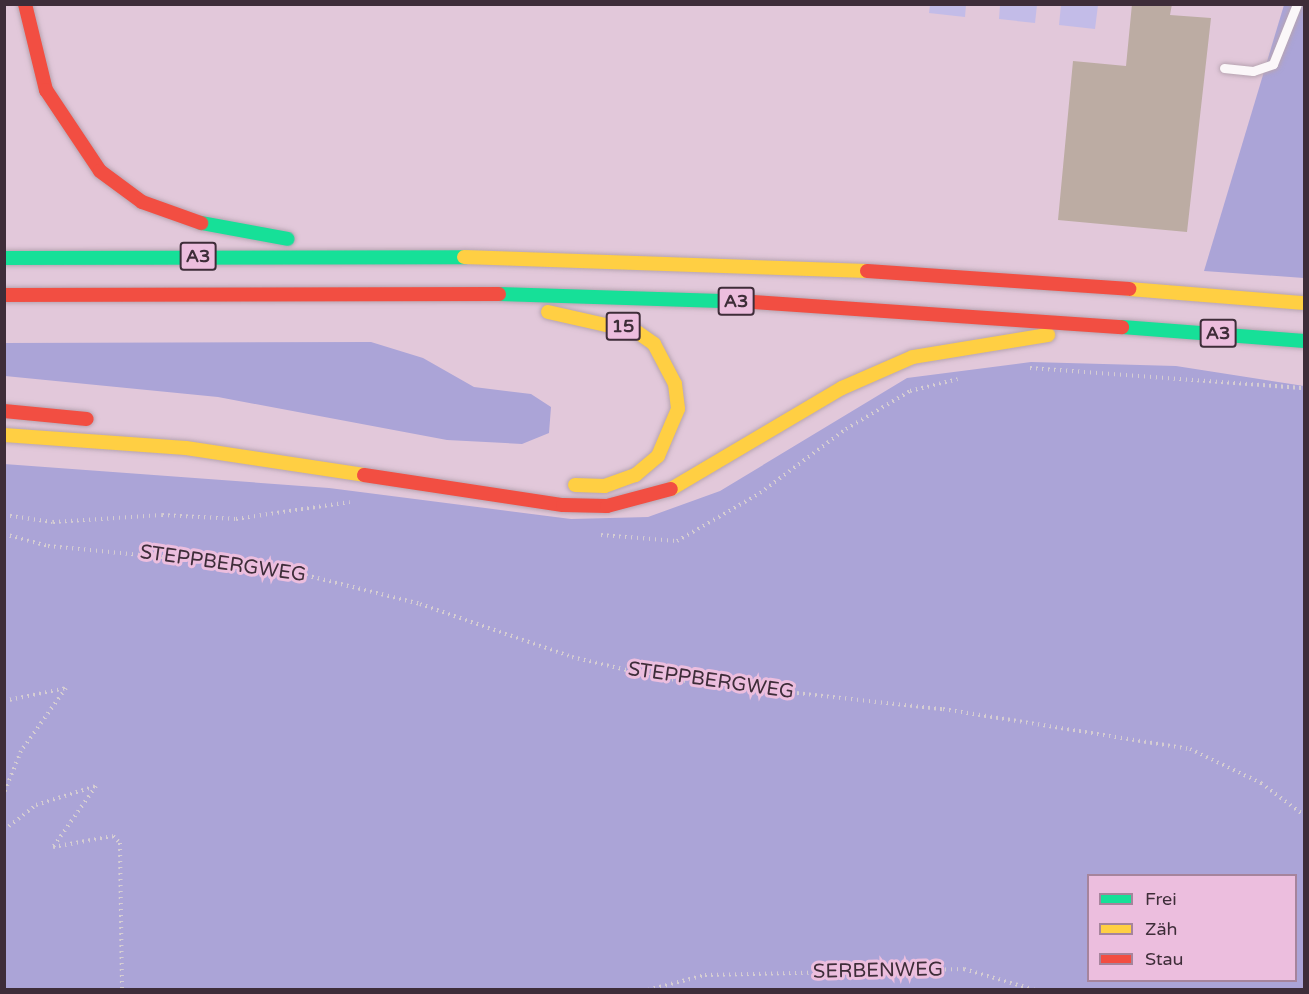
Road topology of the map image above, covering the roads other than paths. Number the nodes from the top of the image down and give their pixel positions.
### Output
1 (25, 4) edge
2 (1297, 4) edge
3 (1224, 68) dead end
4 (391, 254) junction
5 (4, 258) edge
6 (340, 291) junction
7 (4, 295) edge
8 (1305, 303) edge
9 (1132, 326) junction
10 (1305, 341) edge
11 (4, 411) edge
12 (106, 421) dead end
13 (4, 435) edge
14 (515, 481) dead end
15 (538, 485) dead end
16 (560, 485) dead end

1 - 4 highway
2 - 3 lane
4 - 5 highway, A3
4 - 8 highway, A3
6 - 7 highway, A3
6 - 9 highway, A3
6 - 16 highway, 15
9 - 10 highway, A3
9 - 13 highway
11 - 12 highway
14 - 15 highway

